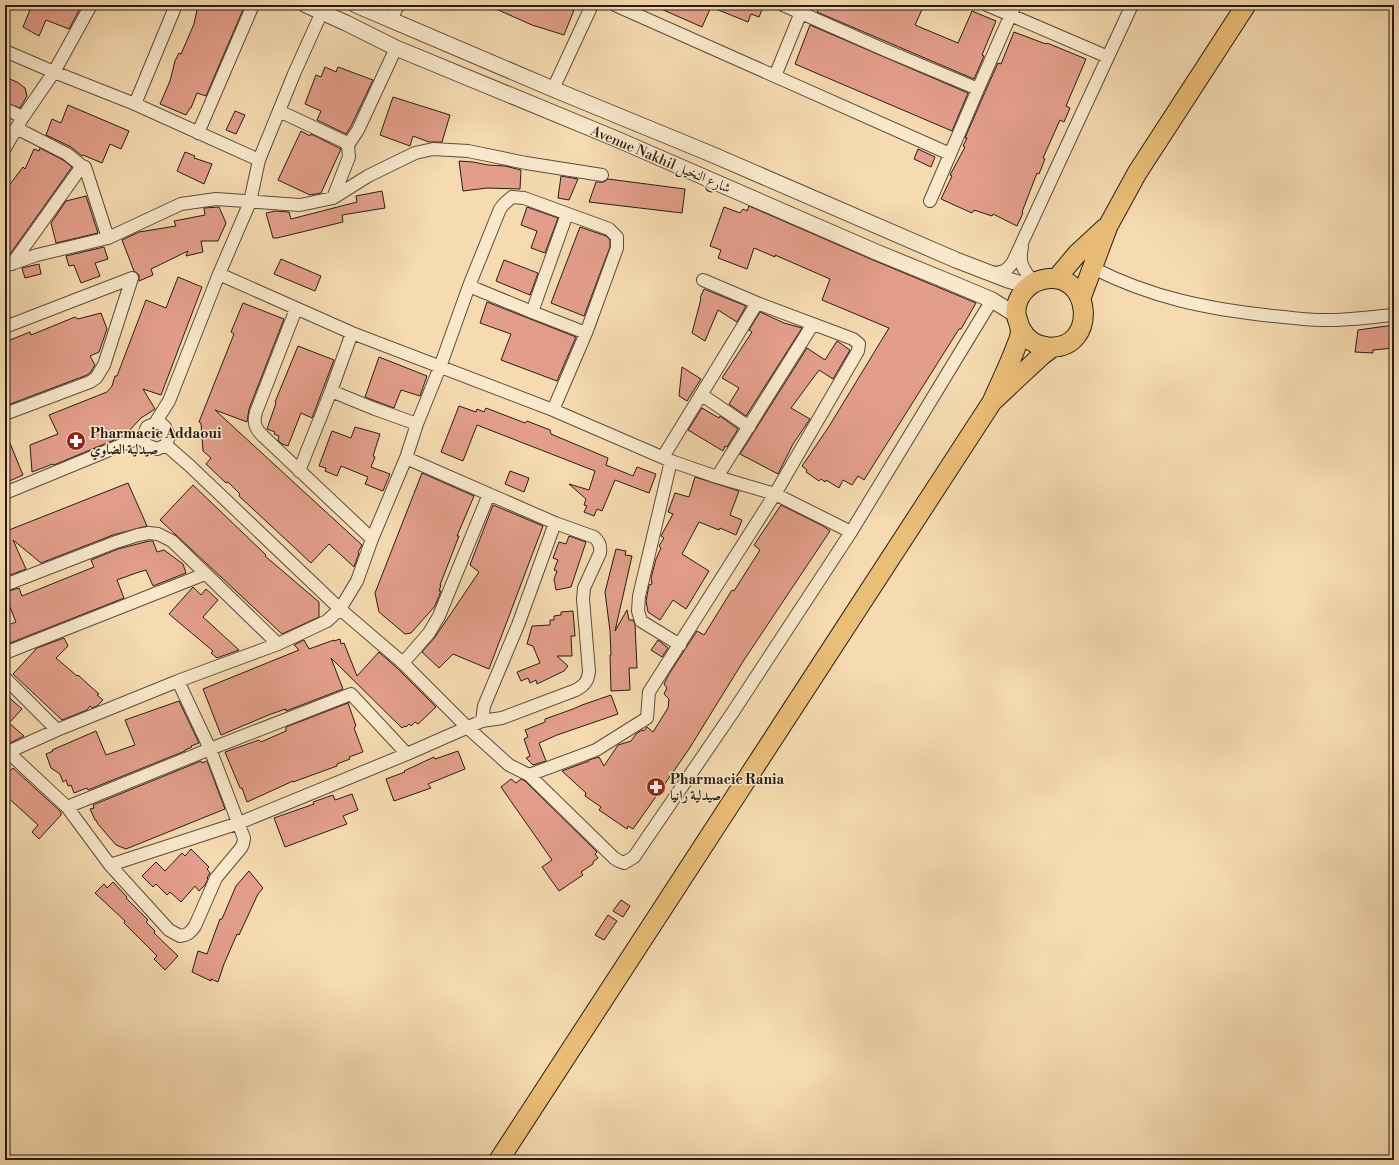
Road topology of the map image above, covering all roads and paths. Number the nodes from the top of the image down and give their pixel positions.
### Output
1 (91, 5) edge
2 (176, 5) edge
3 (253, 5) edge
4 (306, 5) edge
5 (356, 5) edge
6 (398, 5) edge
7 (592, 5) edge
8 (615, 5) edge
9 (783, 5) edge
10 (986, 5) edge
11 (1132, 5) edge
12 (1246, 5) edge
13 (324, 9) edge
14 (802, 9) edge
15 (1013, 10) edge
16 (391, 20) junction
17 (396, 48) junction
18 (5, 51) edge
19 (1108, 57) junction
20 (54, 72) junction
21 (774, 76) junction
22 (553, 89) junction
23 (978, 89) junction
24 (135, 104) junction
25 (5, 109) edge
26 (279, 111) junction
27 (23, 117) junction
28 (16, 128) junction
29 (198, 132) junction
30 (348, 145) junction
31 (5, 148) edge
32 (950, 154) junction
33 (259, 160) junction
34 (82, 166) junction
35 (602, 175) dead end
36 (333, 198) junction
37 (930, 201) dead end
38 (250, 202) junction
39 (567, 214) junction
40 (1108, 226) junction
41 (108, 238) junction
42 (1024, 240) junction
43 (8, 265) edge
44 (1093, 268) junction
45 (987, 273) junction
46 (219, 274) junction
47 (1056, 279) junction
48 (703, 280) dead end
49 (1032, 284) junction
50 (469, 286) junction
51 (1081, 298) junction
52 (992, 300) junction
53 (758, 303) junction
54 (296, 309) junction
55 (532, 312) junction
56 (1394, 315) edge
57 (1018, 322) junction
58 (813, 324) junction
59 (5, 327) edge
60 (352, 333) junction
61 (586, 333) junction
62 (1053, 347) junction
63 (440, 367) junction
64 (331, 391) junction
65 (702, 394) junction
66 (992, 402) junction
67 (553, 410) junction
68 (5, 414) edge
69 (157, 420) junction
70 (417, 424) junction
71 (749, 427) junction
72 (141, 437) junction
73 (166, 445) junction
74 (406, 458) junction
75 (667, 459) junction
76 (299, 471) junction
77 (717, 477) junction
78 (5, 493) edge
79 (489, 494) junction
80 (775, 494) junction
81 (555, 523) junction
82 (851, 532) junction
83 (372, 539) junction
84 (205, 574) junction
85 (5, 585) edge
86 (340, 609) junction
87 (278, 644) junction
88 (680, 645) junction
89 (5, 653) edge
90 (403, 663) junction
91 (5, 678) edge
92 (178, 681) junction
93 (482, 721) junction
94 (466, 727) junction
95 (57, 730) junction
96 (210, 749) junction
97 (6, 752) edge
98 (408, 754) junction
99 (529, 775) junction
100 (67, 807) junction
101 (239, 823) junction
102 (110, 865) junction
103 (499, 1160) edge

1 - 20 street
2 - 24 street
3 - 29 street
4 - 13 street, Avenue Nakhil شارع النخيل
5 - 16 street, Avenue Nakhil شارع النخيل
6 - 16 street
7 - 22 street
8 - 21 street
9 - 14 street
10 - 15 street
11 - 19 street
12 - 40 main road
13 - 17 street, Avenue Nakhil شارع النخيل
13 - 26 street
14 - 21 street
14 - 23 street
15 - 19 street
15 - 23 street
16 - 22 street, Avenue Nakhil شارع النخيل
17 - 30 street
17 - 52 street, Avenue Nakhil شارع النخيل
18 - 20 street
19 - 42 street
20 - 24 street
20 - 27 street
21 - 32 street
22 - 45 street, Avenue Nakhil شارع النخيل
23 - 32 street
24 - 29 street
25 - 27 street
26 - 30 street
26 - 33 street
27 - 28 street
28 - 31 street
28 - 34 street
29 - 33 street
30 - 36 street
32 - 37 street
33 - 38 street
34 - 41 street
34 - 43 street
35 - 36 street
36 - 38 street
38 - 41 street
38 - 46 street
39 - 50 street
39 - 55 street
39 - 61 street
40 - 44 main road
40 - 47 main road
41 - 43 street
42 - 45 street
42 - 49 street
44 - 51 main road
44 - 56 street
45 - 49 street, Avenue Nakhil شارع النخيل
46 - 54 street
46 - 69 street
47 - 49 main road
47 - 51 main road
48 - 53 street
49 - 57 main road
50 - 55 street
50 - 63 street
51 - 62 main road
52 - 57 street, Avenue Nakhil شارع النخيل
52 - 82 street
53 - 58 street
53 - 65 street
54 - 60 street
54 - 76 street
55 - 61 street
57 - 62 main road
57 - 66 main road
58 - 71 street
58 - 80 street
59 - 68 street
60 - 63 street
60 - 64 street
61 - 67 street
62 - 66 main road
63 - 67 street
63 - 70 street
64 - 70 street
64 - 76 street
65 - 71 street
65 - 75 street
66 - 103 main road
67 - 75 street
69 - 72 street
69 - 73 street
70 - 74 street
71 - 77 street
72 - 73 street
72 - 78 street
73 - 86 street
74 - 79 street
74 - 83 street
75 - 77 street
75 - 88 street
76 - 83 street
77 - 80 street
79 - 81 street
79 - 90 street
80 - 82 street
80 - 88 street
81 - 93 street
81 - 93 street
82 - 99 street
83 - 86 street
84 - 85 street
84 - 87 street
84 - 89 street
86 - 87 street
86 - 90 street
87 - 92 street
88 - 99 street
90 - 94 street
91 - 95 street
92 - 95 street
92 - 96 street
93 - 94 street
94 - 98 street
94 - 99 street
95 - 97 street
96 - 98 street
96 - 100 street
96 - 101 street
97 - 100 street
98 - 101 street
100 - 102 street
101 - 102 street
101 - 102 street

